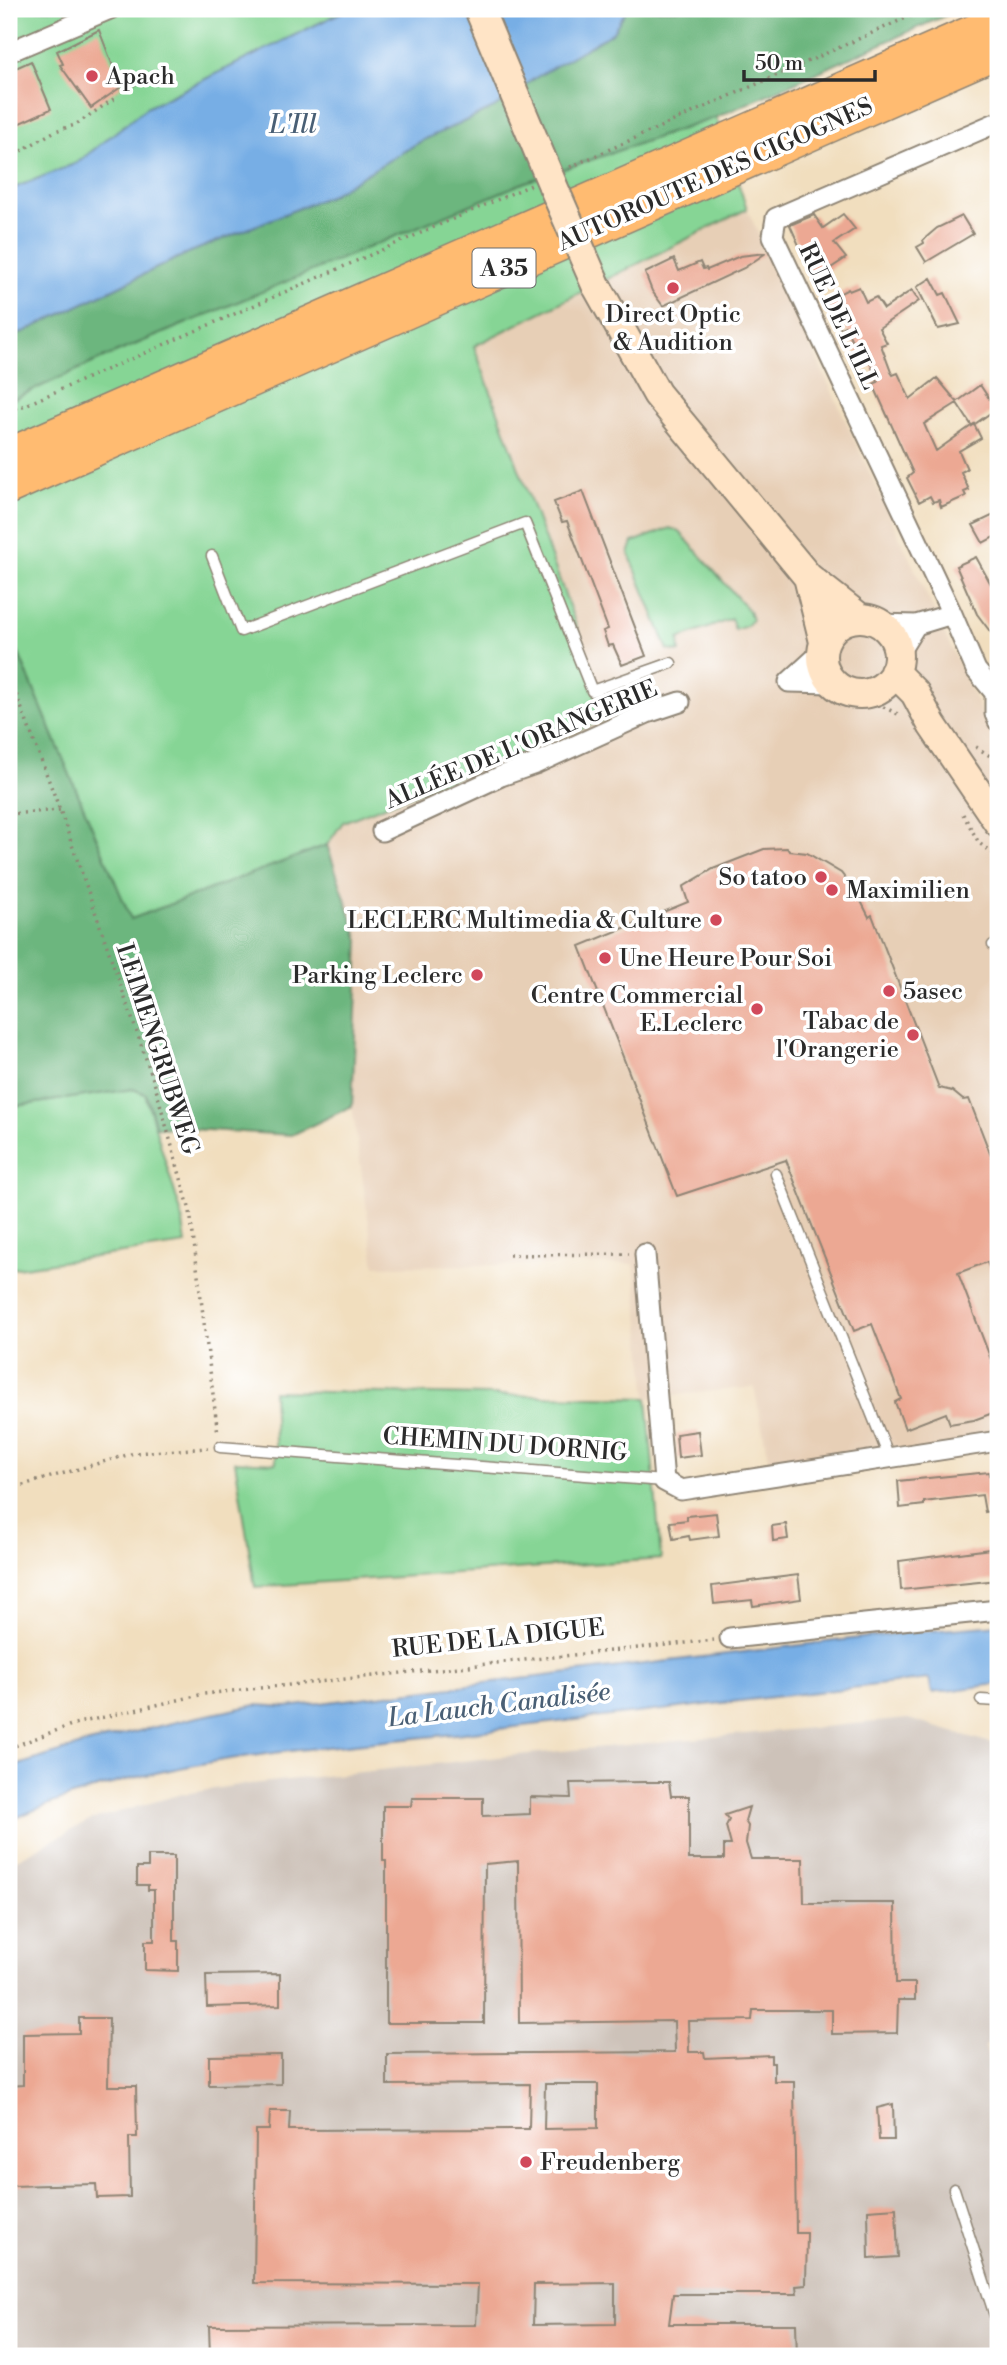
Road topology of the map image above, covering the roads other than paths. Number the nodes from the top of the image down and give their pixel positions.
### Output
1 (110, 9) edge
2 (479, 9) edge
3 (998, 22) edge
4 (998, 50) edge
5 (9, 52) edge
6 (998, 122) edge
7 (9, 456) edge
8 (9, 486) edge
9 (212, 556) dead end
10 (808, 577) junction
11 (952, 614) junction
12 (870, 620) junction
13 (916, 625) junction
14 (823, 647) junction
15 (671, 663) dead end
16 (896, 663) junction
17 (832, 683) junction
18 (868, 693) junction
19 (997, 693) edge
20 (680, 702) dead end
21 (998, 721) edge
22 (932, 724) junction
23 (998, 822) edge
24 (382, 831) dead end
25 (776, 1174) dead end
26 (645, 1254) road end
27 (998, 1441) edge
28 (220, 1447) road end
29 (889, 1457) junction
30 (664, 1481) junction
31 (998, 1610) edge
32 (730, 1638) road end
33 (981, 1700) dead end
34 (998, 1701) edge
35 (954, 2189) dead end
36 (998, 2325) edge

1 - 5 street
2 - 10 main road, bridge
3 - 7 highway, AUTOROUTE DES CIGOGNES / A 35
4 - 8 highway, AUTOROUTE DES CIGOGNES / A 35
6 - 11 street, RUE DE L'ILL
9 - 15 lane
10 - 12 main road
10 - 14 main road
11 - 13 street
11 - 19 street, RUE DE L'ILL
12 - 13 street
12 - 14 main road
12 - 16 main road
13 - 16 street
14 - 17 main road
14 - 17 street
16 - 18 main road
16 - 22 main road
17 - 18 main road
18 - 22 main road
19 - 21 street
20 - 24 street, ALLÉE DE L'ORANGERIE
22 - 23 main road
25 - 29 lane
26 - 30 street
27 - 29 street, CHEMIN DU DORNIG
28 - 30 lane, CHEMIN DU DORNIG
29 - 30 street, CHEMIN DU DORNIG
31 - 32 street
33 - 34 lane
35 - 36 lane

